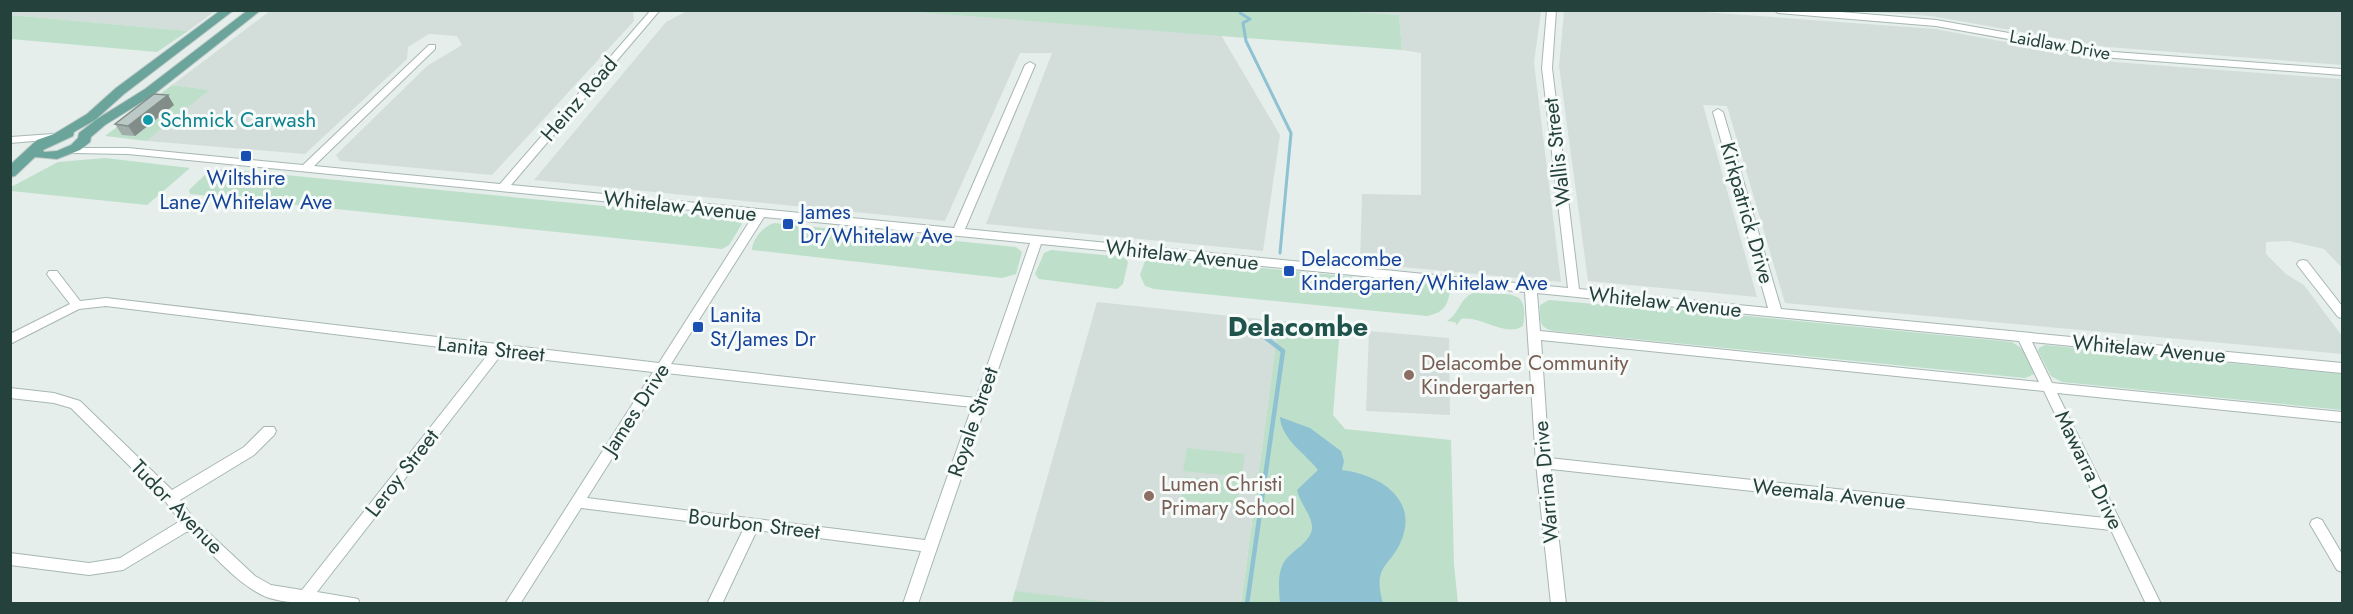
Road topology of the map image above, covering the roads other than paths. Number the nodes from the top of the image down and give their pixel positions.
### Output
1 (229, 10) edge
2 (256, 10) edge
3 (656, 10) edge
4 (1552, 10) edge
5 (1778, 10) edge
6 (432, 47) dead end
7 (1030, 65) dead end
8 (2343, 72) edge
9 (1718, 112) dead end
10 (56, 136) junction
11 (84, 138) junction
12 (11, 140) edge
13 (38, 148) junction
14 (73, 150) junction
15 (128, 151) junction
16 (58, 155) junction
17 (305, 169) junction
18 (10, 173) edge
19 (10, 178) edge
20 (503, 188) junction
21 (759, 214) junction
22 (958, 233) junction
23 (1037, 240) junction
24 (2303, 264) dead end
25 (53, 274) dead end
26 (1531, 289) junction
27 (1574, 293) junction
28 (77, 305) junction
29 (1776, 313) junction
30 (2343, 314) edge
31 (1534, 335) junction
32 (2024, 338) junction
33 (10, 340) edge
34 (498, 350) junction
35 (663, 367) junction
36 (2343, 368) edge
37 (2049, 387) junction
38 (10, 393) edge
39 (980, 403) junction
40 (2343, 417) edge
41 (269, 431) dead end
42 (1543, 463) junction
43 (171, 498) junction
44 (578, 502) junction
45 (189, 523) junction
46 (753, 524) junction
47 (2317, 524) dead end
48 (2116, 525) junction
49 (930, 546) junction
50 (10, 559) edge
51 (2343, 566) edge
52 (305, 597) junction
53 (353, 603) edge
54 (512, 603) edge
55 (714, 603) edge
56 (910, 603) edge
57 (1559, 603) edge
58 (2154, 603) edge

1 - 10 main road
2 - 11 main road
3 - 20 street, Heinz Road
4 - 27 street, Wallis Street
5 - 8 street, Laidlaw Drive
6 - 17 street
7 - 22 street
9 - 29 street, Kirkpatrick Drive
10 - 11 main road
10 - 12 street
10 - 13 main road
11 - 14 main road
11 - 15 street, Whitelaw Avenue
12 - 13 street
13 - 16 main road
13 - 18 main road
14 - 15 street, Whitelaw Avenue
14 - 16 main road
15 - 17 street, Whitelaw Avenue
16 - 19 main road
17 - 20 street, Whitelaw Avenue
20 - 21 street, Whitelaw Avenue
21 - 22 street, Whitelaw Avenue
21 - 35 street, James Drive
22 - 23 street, Whitelaw Avenue
23 - 26 street, Whitelaw Avenue
23 - 39 street, Royale Street
24 - 30 street
25 - 28 street
26 - 27 street, Whitelaw Avenue
26 - 31 street, Warrina Drive
27 - 29 street, Whitelaw Avenue
28 - 33 street, Lanita Street
28 - 34 street, Lanita Street
29 - 32 street, Whitelaw Avenue
31 - 37 street
31 - 42 street, Warrina Drive
32 - 36 street, Whitelaw Avenue
32 - 37 street, Mawarra Drive
34 - 35 street, Lanita Street
34 - 52 street, Leroy Street
35 - 39 street, Lanita Street
35 - 44 street, James Drive
37 - 40 street
37 - 48 street, Mawarra Drive
38 - 43 street, Tudor Avenue
39 - 49 street, Royale Street
41 - 43 street
42 - 48 street, Weemala Avenue
42 - 57 street, Warrina Drive
43 - 45 street, Tudor Avenue
44 - 46 street, Bourbon Street
44 - 54 street, James Drive
45 - 50 street
45 - 52 street, Tudor Avenue
46 - 49 street, Bourbon Street
46 - 55 street
47 - 51 street
48 - 58 street, Mawarra Drive
49 - 56 street, Royale Street
52 - 53 street, Tudor Avenue

